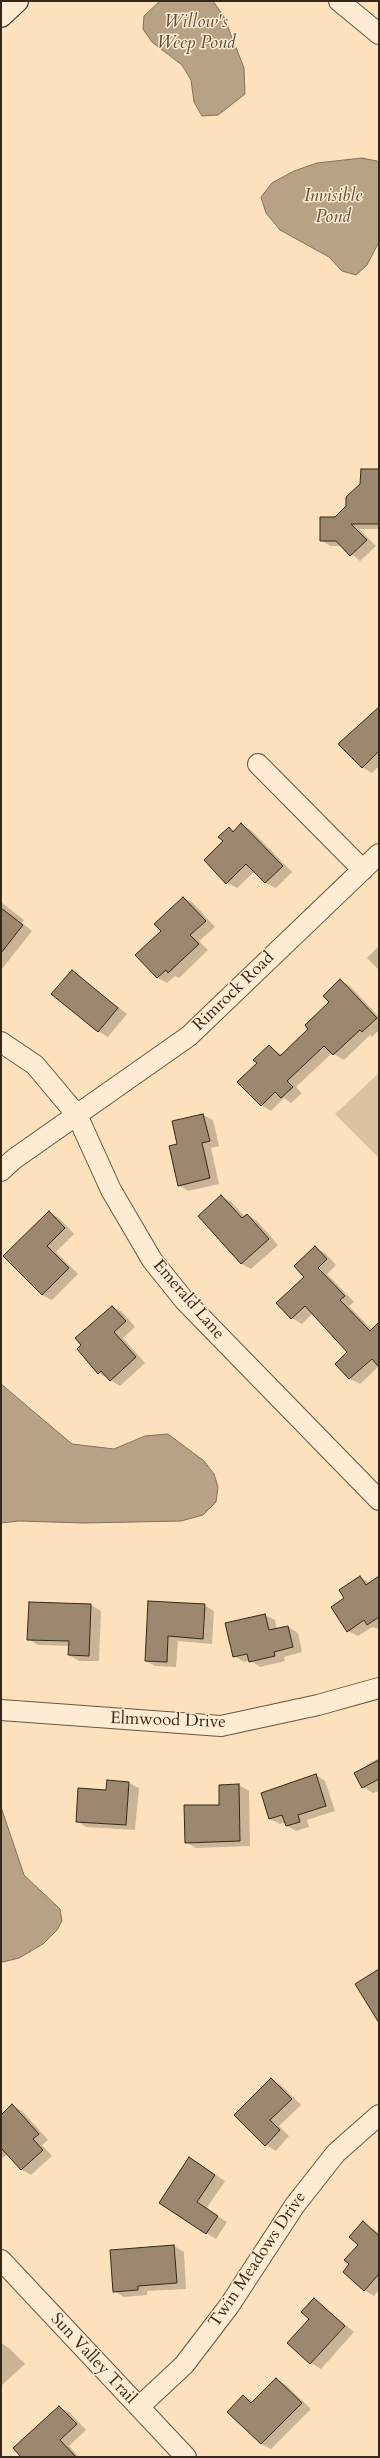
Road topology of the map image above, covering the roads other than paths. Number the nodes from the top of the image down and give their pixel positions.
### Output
1 (17, 1) edge
2 (339, 1) edge
3 (358, 1) edge
4 (1, 16) edge
5 (379, 30) edge
6 (379, 34) edge
7 (258, 764) dead end
8 (379, 854) edge
9 (363, 870) junction
10 (1, 1042) edge
11 (77, 1115) junction
12 (1, 1171) edge
13 (379, 1500) edge
14 (379, 1688) edge
15 (1, 1710) edge
16 (379, 2115) edge
17 (1, 2260) edge
18 (139, 2407) junction
19 (186, 2457) edge

1 - 4 main road
2 - 6 street
3 - 5 street
7 - 9 street
8 - 9 street, Rimrock Road
9 - 11 street, Rimrock Road
10 - 11 street, Emerald Lane
11 - 12 street
11 - 13 street, Emerald Lane
14 - 15 street, Elmwood Drive
16 - 18 street, Twin Meadows Drive
17 - 18 street, Sun Valley Trail
18 - 19 street, Sun Valley Trail

